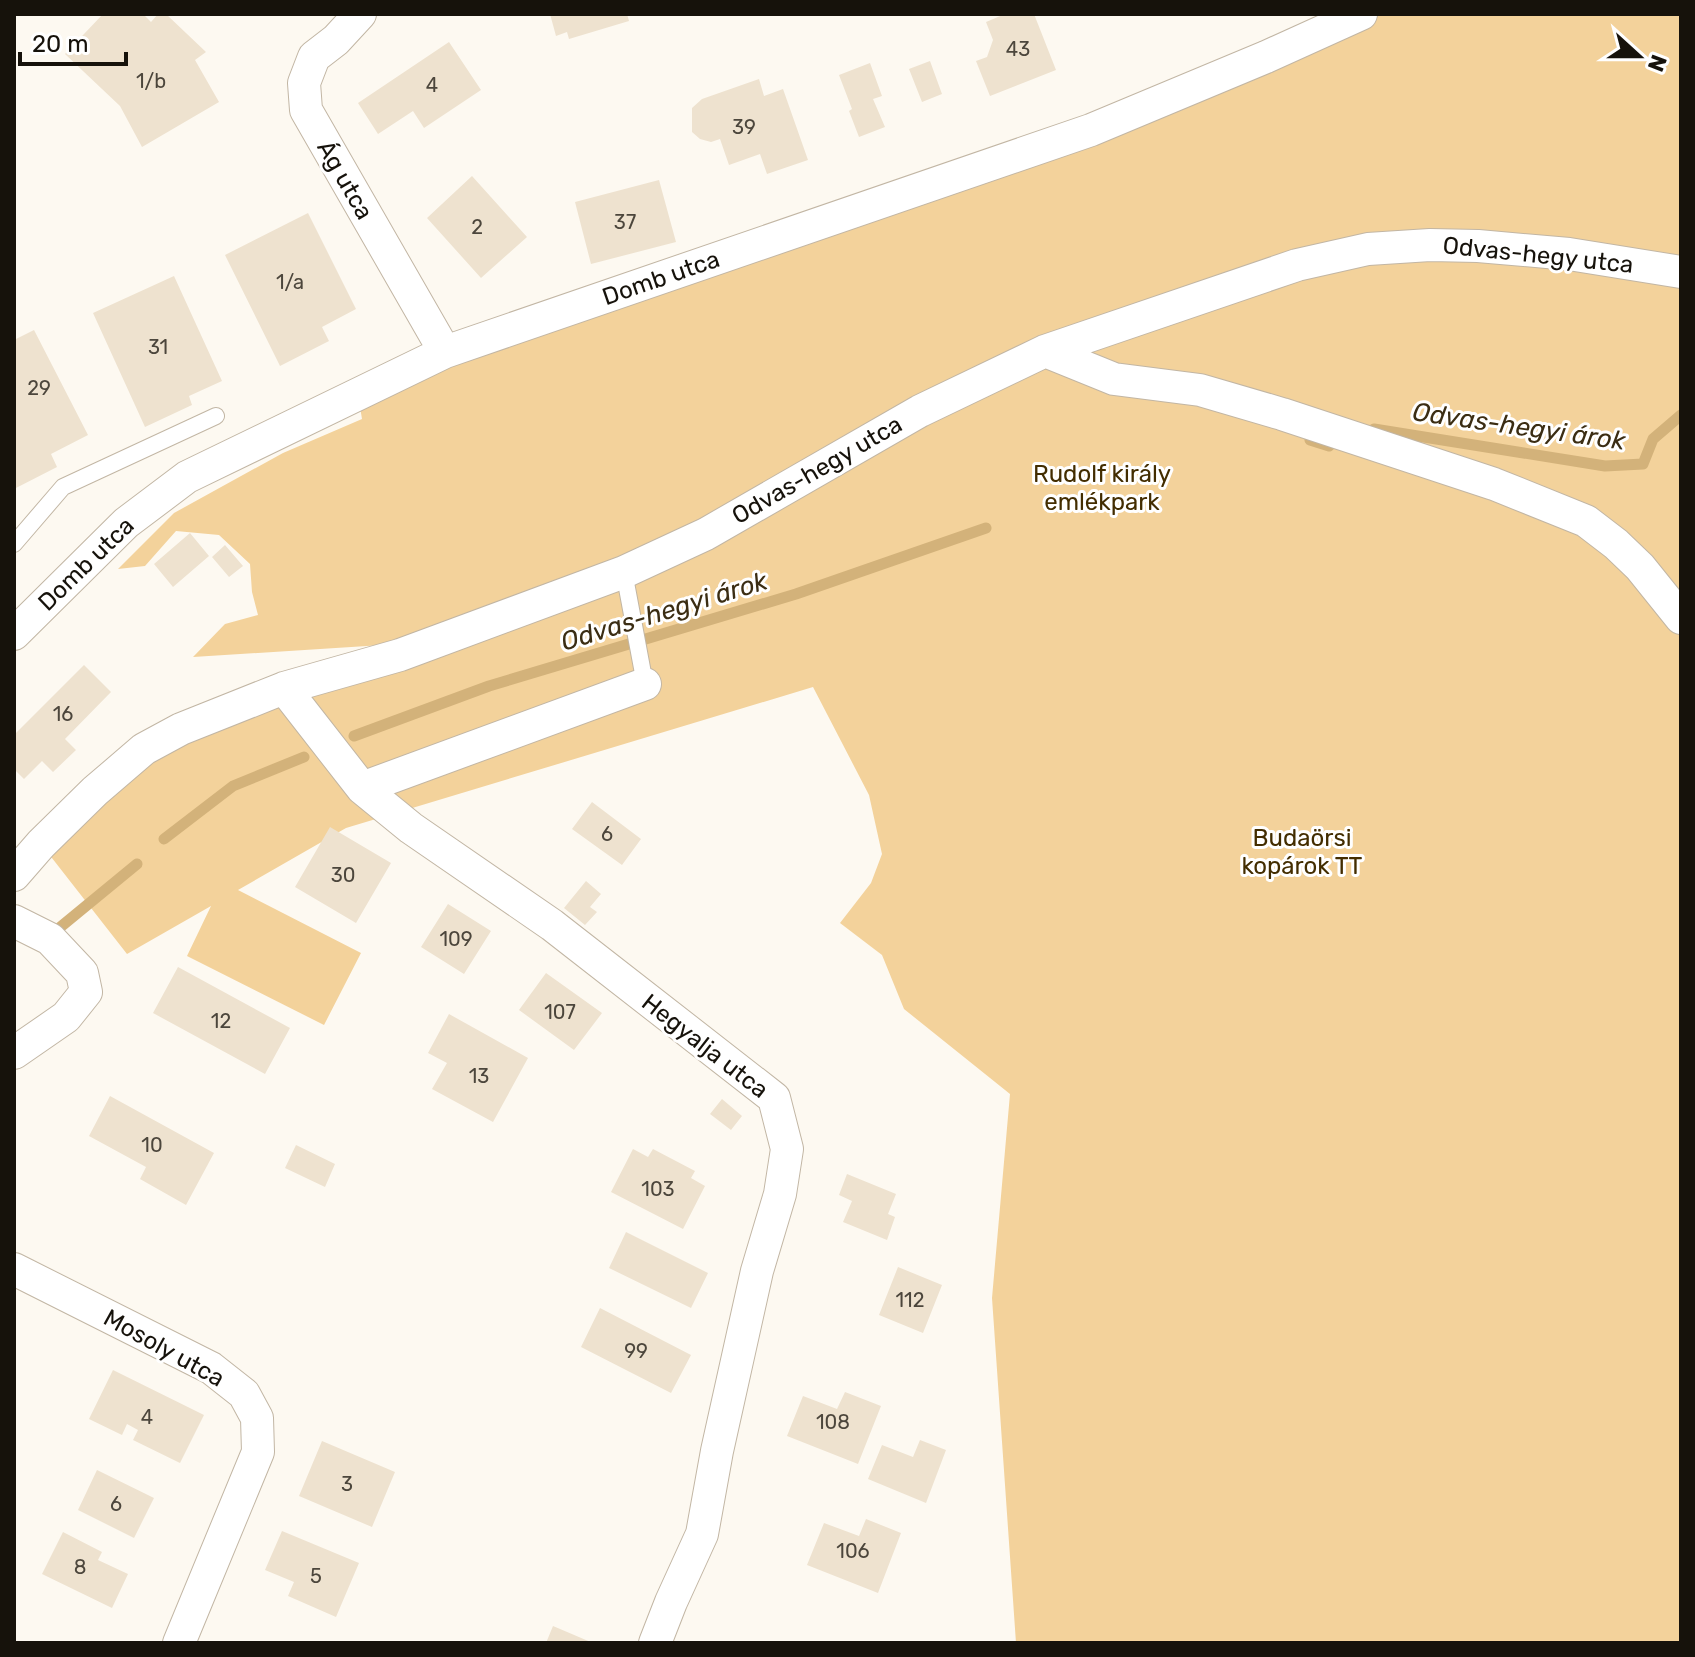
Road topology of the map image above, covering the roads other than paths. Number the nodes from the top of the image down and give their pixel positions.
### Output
1 (360, 14) edge
2 (1361, 14) edge
3 (1681, 272) edge
4 (1045, 351) junction
5 (445, 352) junction
6 (216, 416) dead end
7 (14, 544) edge
8 (624, 572) junction
9 (1681, 618) edge
10 (14, 634) edge
11 (645, 684) joint
12 (284, 688) junction
13 (362, 788) junction
14 (14, 875) edge
15 (14, 921) edge
16 (14, 1053) edge
17 (14, 1269) edge
18 (179, 1643) edge
19 (655, 1643) edge

1 - 5 street, Ág utca
2 - 5 street, Domb utca
3 - 4 street, Odvas-hegy utca
4 - 8 street, Odvas-hegy utca
4 - 9 street
5 - 10 street, Domb utca
6 - 7 lane
8 - 11 lane
8 - 12 street, Odvas-hegy utca
11 - 13 street
12 - 13 street, Hegyalja utca
12 - 14 street, Odvas-hegy utca
13 - 19 street, Hegyalja utca
15 - 16 street
17 - 18 street, Mosoly utca

